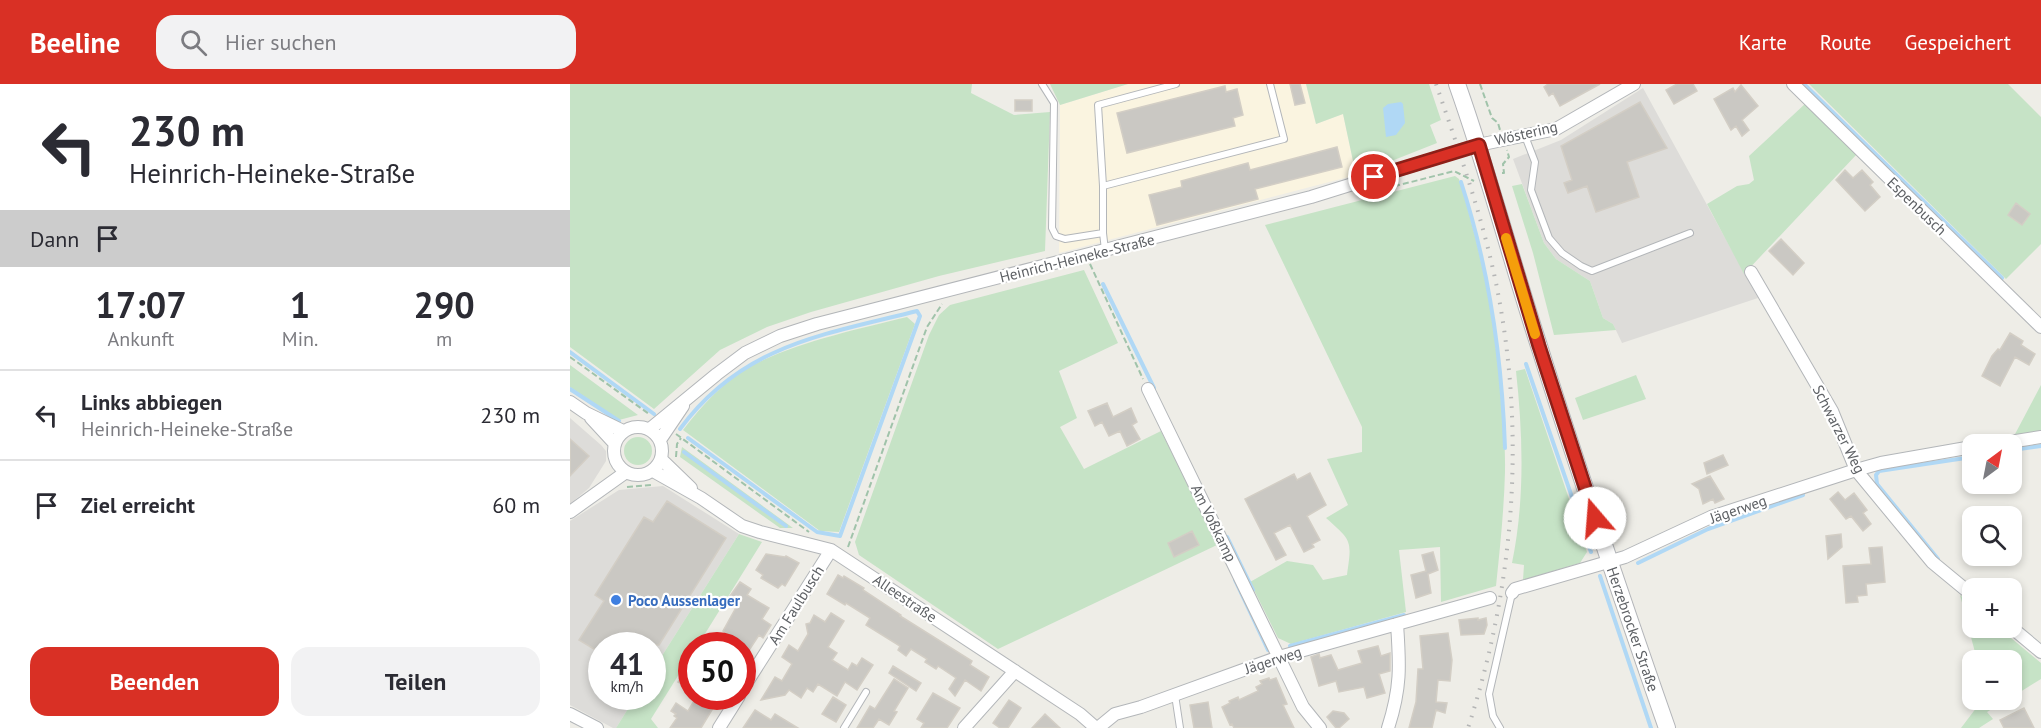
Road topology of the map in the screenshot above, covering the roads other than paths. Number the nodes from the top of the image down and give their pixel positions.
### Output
1 (1042, 84) edge
2 (1176, 84) edge
3 (1270, 84) edge
4 (1456, 84) edge
5 (1634, 84) edge
6 (1793, 84) edge
7 (1525, 135) junction
8 (1479, 145) junction
9 (1103, 186) junction
10 (1103, 233) junction
11 (1690, 233) dead end
12 (1105, 251) junction
13 (1751, 272) dead end
14 (2041, 327) edge
15 (1148, 389) road end
16 (689, 398) junction
17 (570, 402) edge
18 (586, 413) junction
19 (652, 424) junction
20 (623, 431) junction
21 (2041, 437) edge
22 (660, 440) junction
23 (2022, 440) edge
24 (615, 444) junction
25 (1962, 449) edge
26 (661, 459) junction
27 (621, 468) junction
28 (1856, 470) junction
29 (652, 471) junction
30 (701, 498) junction
31 (570, 512) edge
32 (831, 550) junction
33 (1609, 561) junction
34 (1962, 587) edge
35 (1512, 593) joint
36 (1490, 598) dead end
37 (1397, 624) junction
38 (2022, 636) edge
39 (2041, 652) edge
40 (1279, 657) junction
41 (756, 668) edge
42 (1015, 671) junction
43 (866, 692) dead end
44 (1175, 695) junction
45 (730, 710) edge
46 (573, 720) edge
47 (597, 728) edge
48 (719, 728) edge
49 (844, 728) edge
50 (964, 728) edge
51 (1097, 728) edge
52 (1180, 728) edge
53 (1320, 728) edge
54 (1388, 728) edge
55 (1500, 728) edge
56 (1667, 728) edge

1 - 10 lane
2 - 9 lane
3 - 9 lane
4 - 8 main road, Herzebrocker Straße
5 - 7 street, Wöstering
6 - 14 street, Espenbusch
7 - 8 street, Wöstering
7 - 11 lane
8 - 12 street, Heinrich-Heineke-Straße
8 - 33 main road, Herzebrocker Straße
9 - 10 lane
10 - 12 lane
12 - 16 street, Heinrich-Heineke-Straße
13 - 28 street, Schwarzer Weg
15 - 40 street, Am Voßkamp
16 - 19 street, Heinrich-Heineke-Straße
16 - 22 street, Heinrich-Heineke-Straße
17 - 18 street
18 - 20 street
18 - 24 street
19 - 20 street
19 - 22 street
20 - 24 street
21 - 23 street
22 - 26 street
24 - 27 street
25 - 28 street, Jägerweg
26 - 29 street
26 - 30 street, Alleestraße
27 - 29 street
27 - 31 street
28 - 33 street, Jägerweg
28 - 34 street, Schwarzer Weg
29 - 30 street, Alleestraße
30 - 32 street, Alleestraße
32 - 41 street, Am Faulbusch
32 - 42 street, Alleestraße
33 - 35 street, Jägerweg
33 - 56 main road, Herzebrocker Straße
35 - 55 lane
36 - 37 street, Jägerweg
37 - 40 street, Jägerweg
37 - 54 street
38 - 39 street
40 - 44 street, Jägerweg
40 - 53 street, Am Voßkamp
42 - 50 street
42 - 51 street, Alleestraße
43 - 49 lane
44 - 51 street, Jägerweg
44 - 52 lane
45 - 48 street
46 - 47 street

